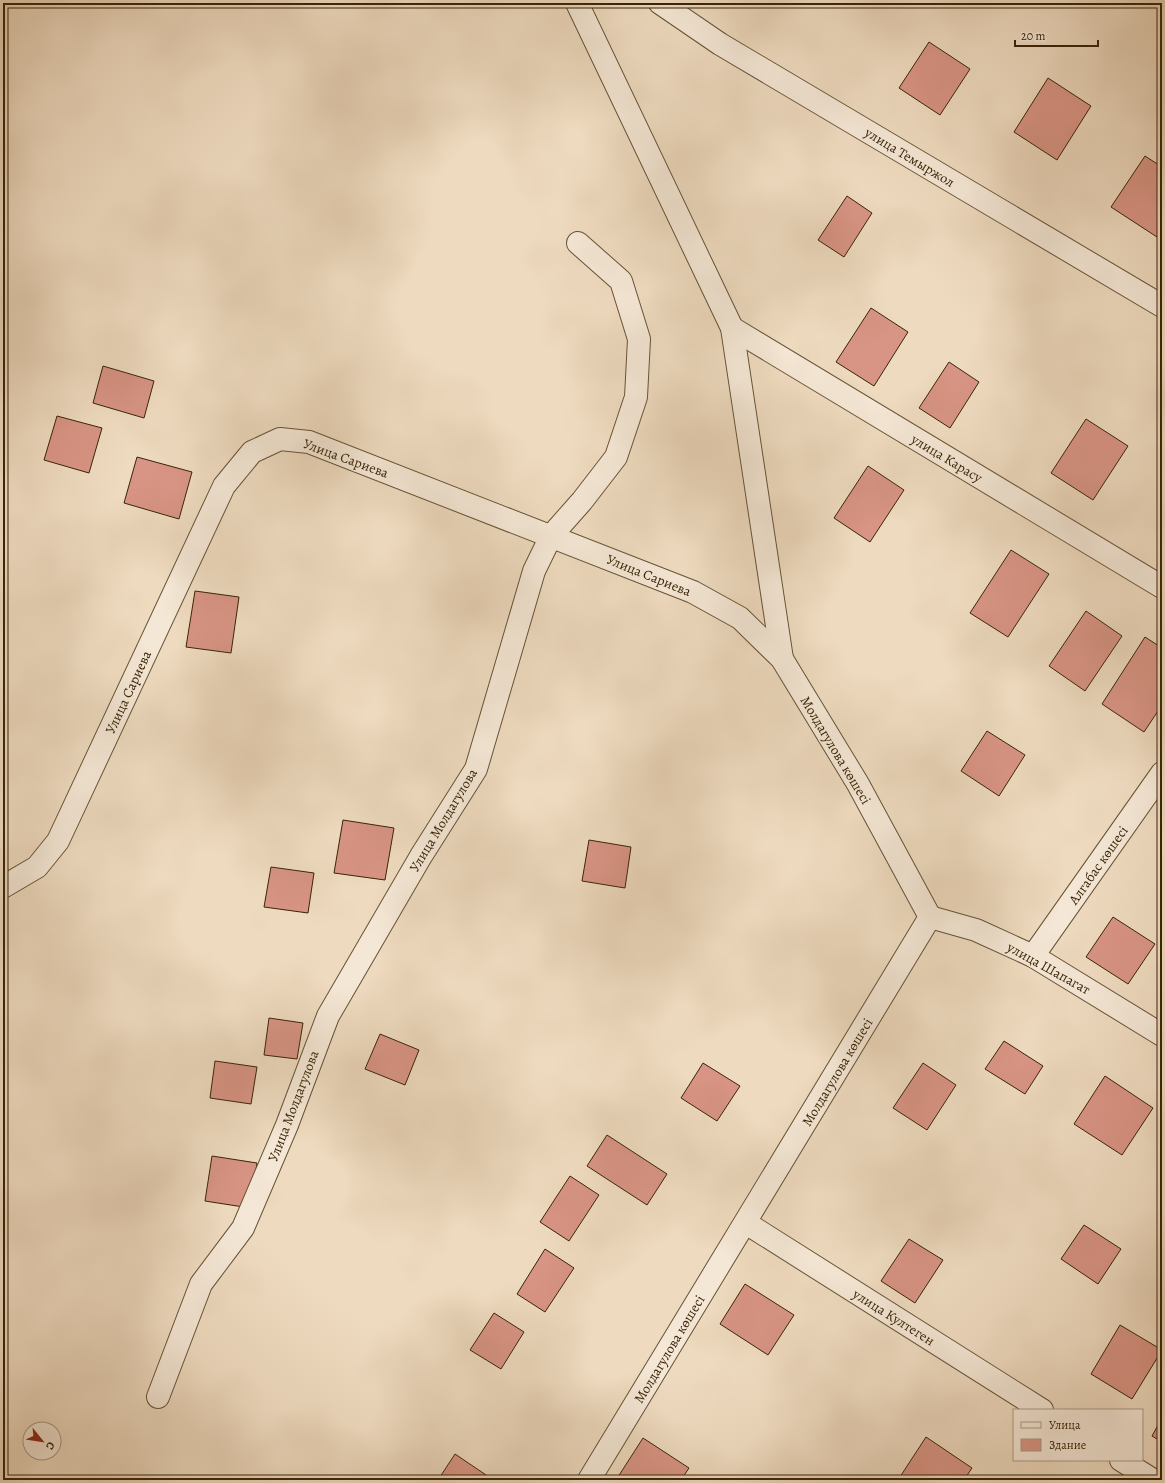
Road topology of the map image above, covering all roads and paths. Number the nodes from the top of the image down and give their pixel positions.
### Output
1 (577, 3) edge
2 (660, 3) edge
3 (578, 243) dead end
4 (1162, 306) edge
5 (732, 328) junction
6 (551, 536) junction
7 (1162, 587) edge
8 (782, 659) junction
9 (1162, 773) edge
10 (6, 886) edge
11 (930, 917) junction
12 (1033, 956) junction
13 (1162, 1035) edge
14 (746, 1224) junction
15 (158, 1397) dead end
16 (1040, 1409) edge
17 (1123, 1461) edge
18 (589, 1480) edge
19 (1153, 1480) edge

1 - 5 street
2 - 4 street, улица Темыржол
3 - 6 street, Улица Молдагулова
5 - 7 street, улица Карасу
5 - 8 street
6 - 8 street, Улица Сариева
6 - 10 street, Улица Сариева
6 - 15 street, Улица Молдагулова
8 - 11 street, Молдагулова көшесі
9 - 12 street, Алгабас көшесі
11 - 12 street, улица Шапагат
11 - 14 street, Молдагулова көшесі
12 - 13 street, улица Шапагат
14 - 16 street, улица Култеген
14 - 18 street, Молдагулова көшесі
17 - 19 street

